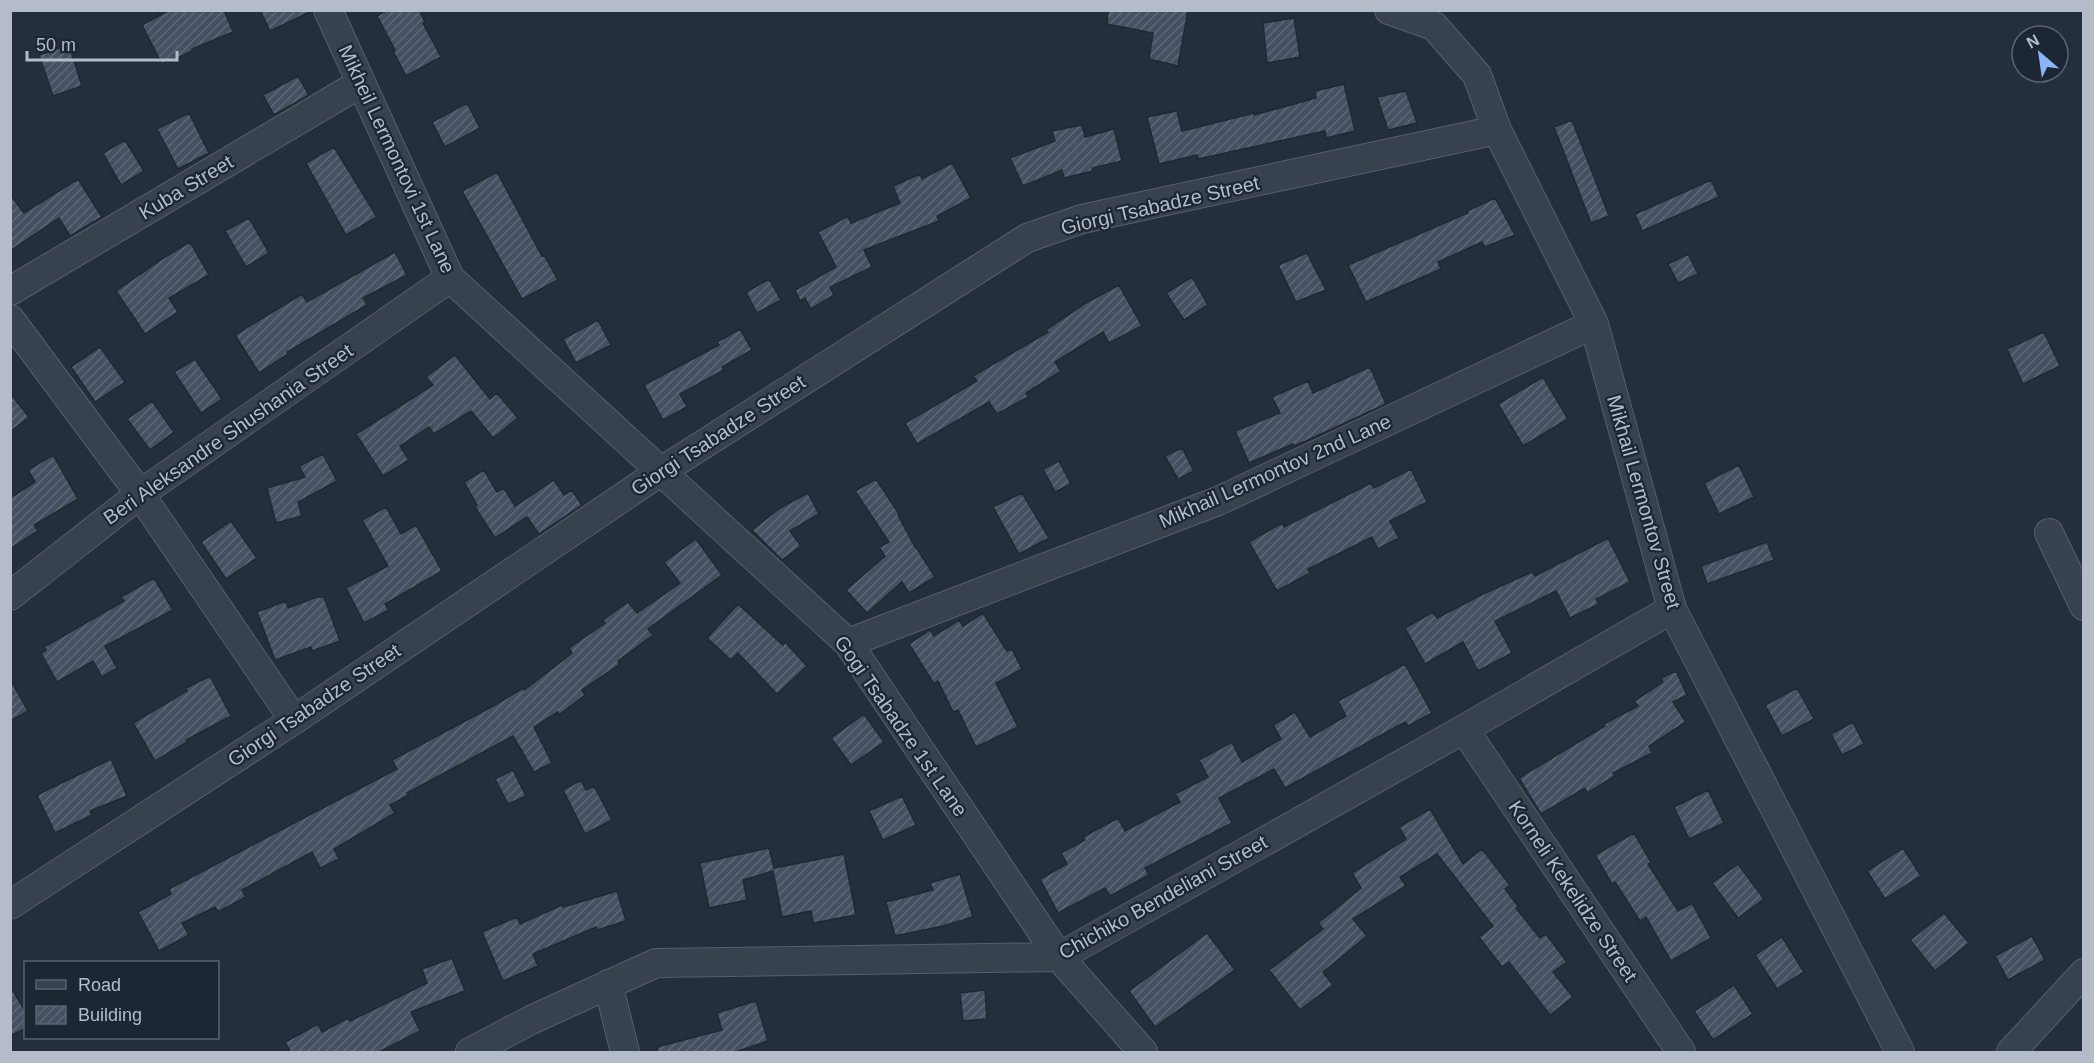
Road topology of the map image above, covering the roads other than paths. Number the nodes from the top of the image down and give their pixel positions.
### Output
1 (328, 10) edge
2 (1389, 10) edge
3 (361, 83) junction
4 (1497, 130) junction
5 (450, 278) junction
6 (10, 291) edge
7 (10, 319) edge
8 (1594, 324) junction
9 (660, 472) junction
10 (140, 494) junction
11 (2049, 533) dead end
12 (10, 596) edge
13 (2084, 606) edge
14 (1672, 609) junction
15 (848, 643) junction
16 (294, 720) junction
17 (1464, 729) junction
18 (10, 905) edge
19 (1059, 957) junction
20 (2084, 972) edge
21 (608, 984) junction
22 (470, 1053) edge
23 (625, 1053) edge
24 (1143, 1053) edge
25 (1681, 1053) edge
26 (1900, 1053) edge
27 (2011, 1053) edge

1 - 3 street, Mikheil Lermontovi 1st Lane
2 - 4 street, Mikhail Lermontov Street
3 - 5 street, Mikheil Lermontovi 1st Lane
3 - 6 street, Kuba Street
4 - 8 street, Mikhail Lermontov Street
4 - 9 street, Giorgi Tsabadze Street
5 - 9 street, Mikheil Lermontovi 1st Lane
5 - 10 street, Beri Aleksandre Shushania Street
7 - 10 street
8 - 14 street, Mikhail Lermontov Street
8 - 15 street, Mikhail Lermontov 2nd Lane
9 - 15 street, Gogi Tsabadze 1st Lane
9 - 16 street, Giorgi Tsabadze Street
10 - 12 street, Beri Aleksandre Shushania Street
10 - 16 street
11 - 13 street
14 - 17 street, Chichiko Bendeliani Street
14 - 26 street, Mikhail Lermontov Street
15 - 19 street, Gogi Tsabadze 1st Lane
16 - 18 street, Giorgi Tsabadze Street
17 - 19 street, Chichiko Bendeliani Street
17 - 25 street, Korneli Kekelidze Street
19 - 21 street, Chichiko Bendeliani Street
19 - 24 street, Gogi Tsabadze 1st Lane
20 - 27 street
21 - 22 street, Chichiko Bendeliani Street
21 - 23 street

